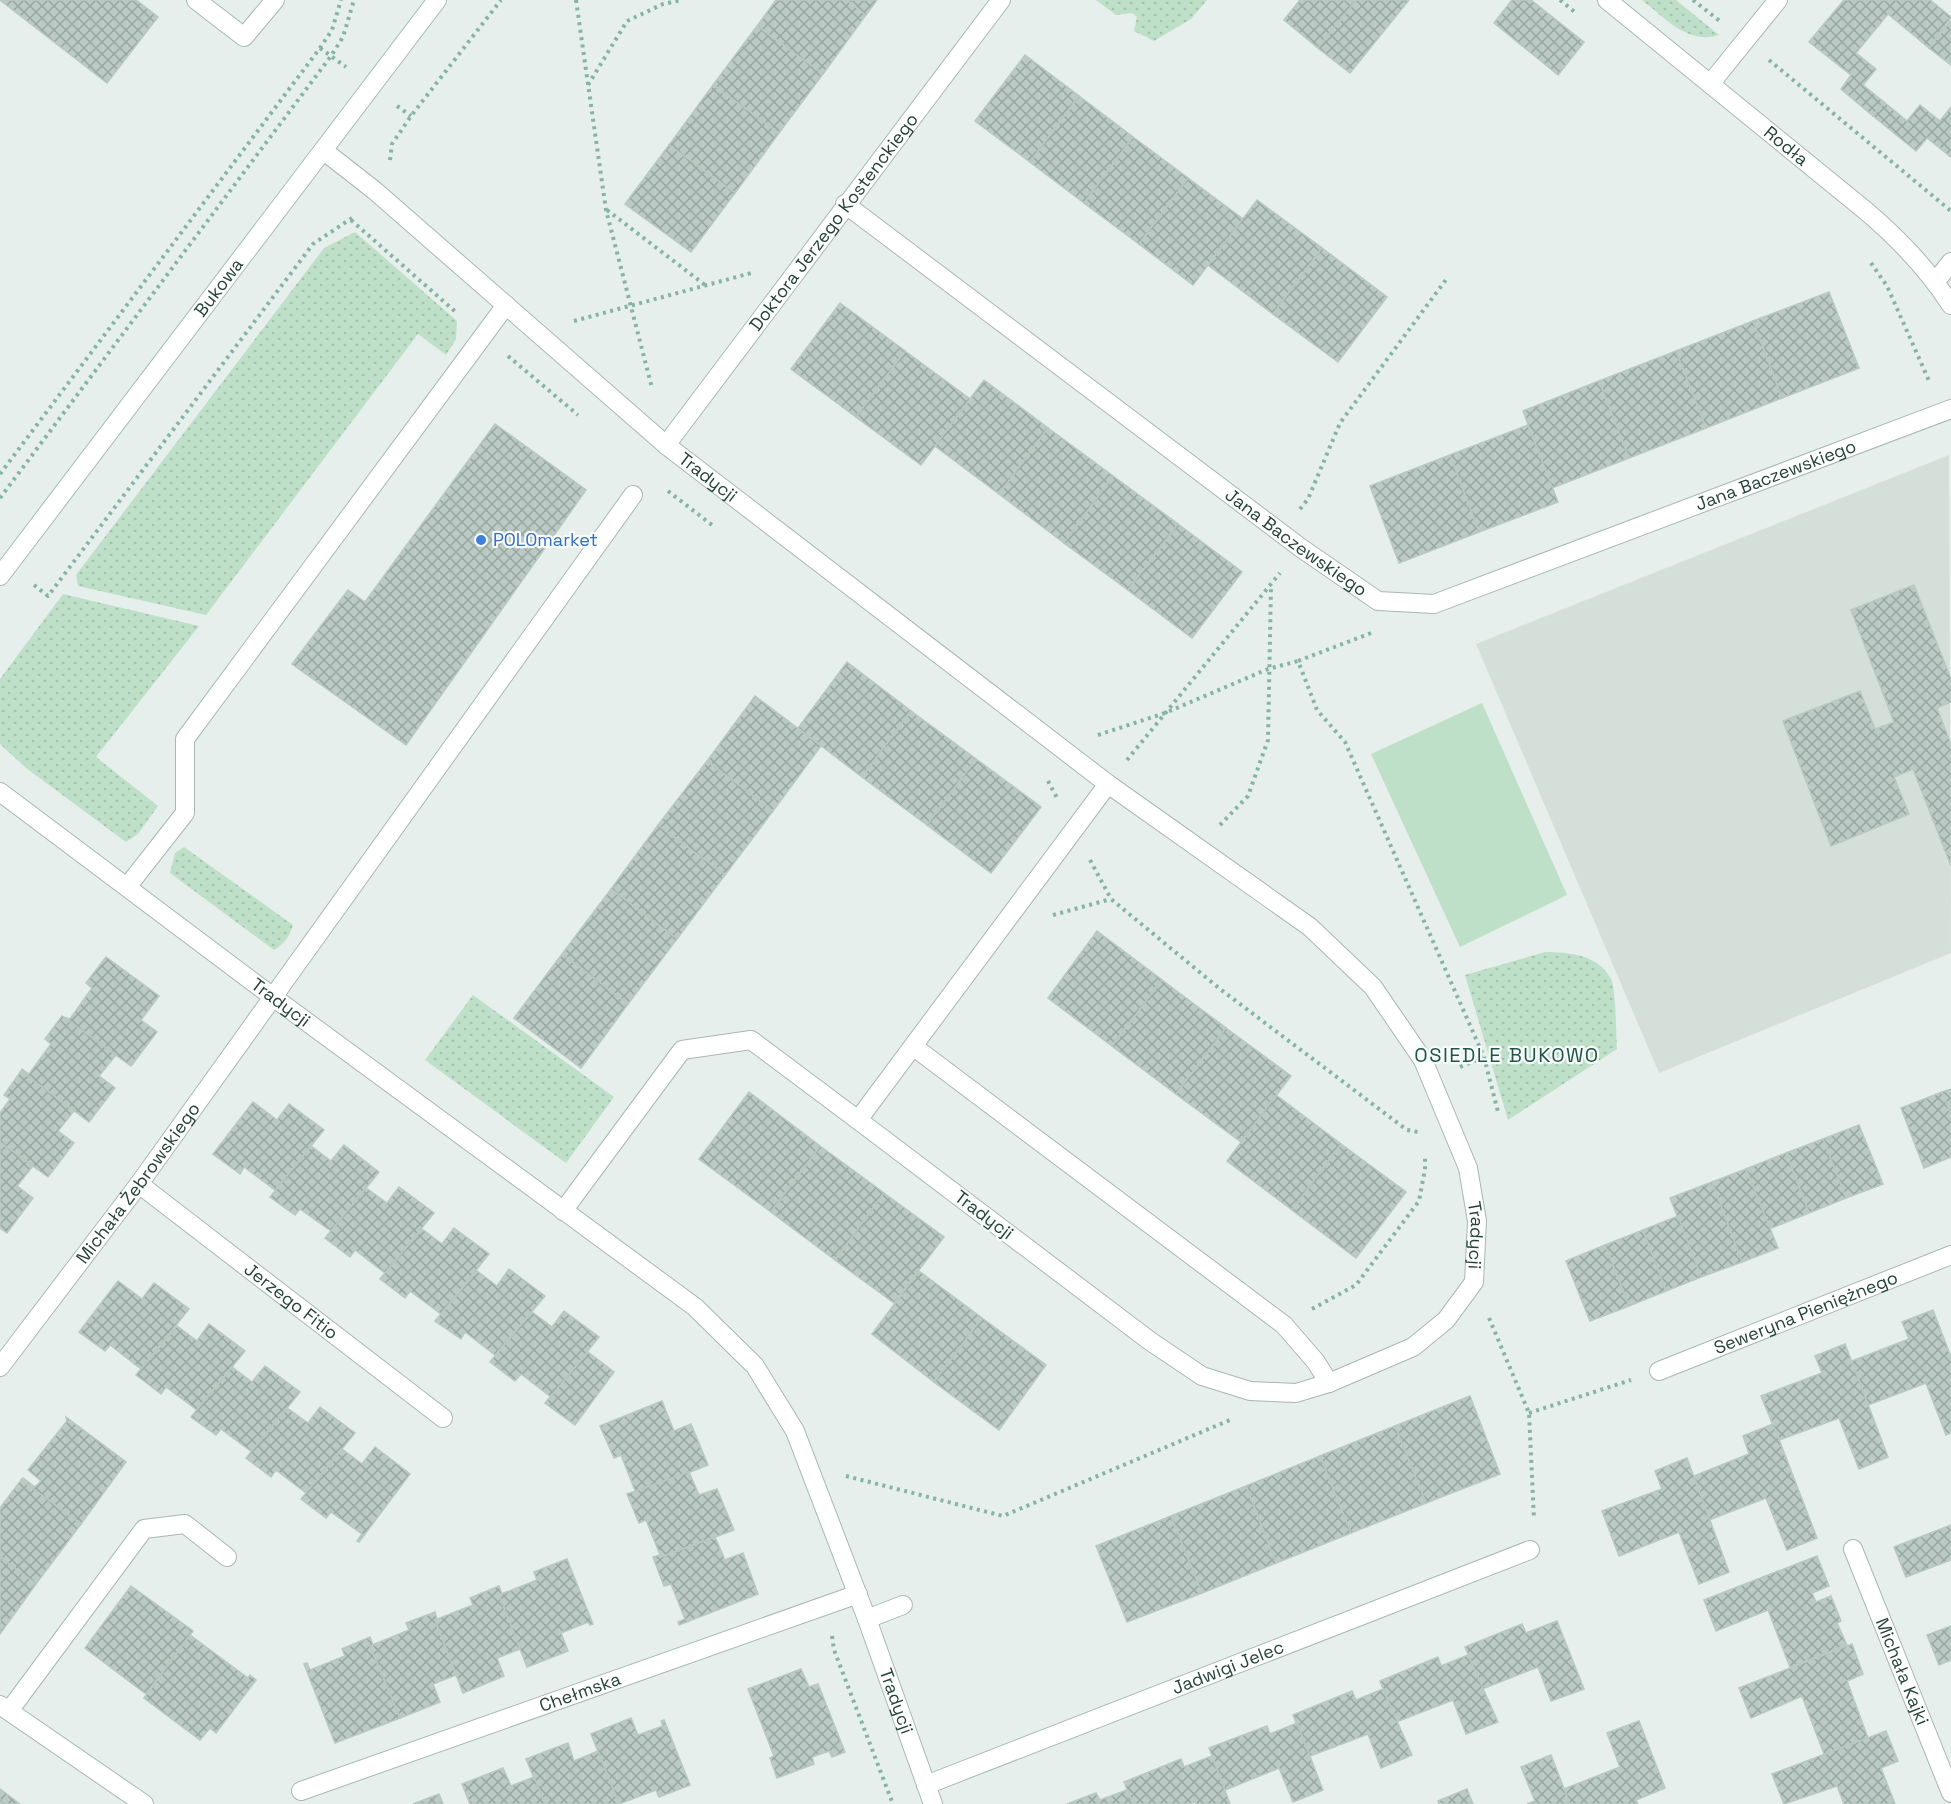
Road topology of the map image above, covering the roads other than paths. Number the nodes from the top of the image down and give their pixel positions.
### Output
1 (196, 0) edge
2 (275, 0) edge
3 (1001, 0) edge
4 (1607, 0) edge
5 (1778, 0) edge
6 (435, 1) edge
7 (1710, 84) junction
8 (324, 151) junction
9 (845, 204) junction
10 (1951, 262) edge
11 (1936, 281) junction
12 (506, 305) junction
13 (1951, 305) edge
14 (1947, 411) edge
15 (666, 444) junction
16 (633, 495) dead end
17 (0, 576) edge
18 (1108, 784) junction
19 (0, 792) edge
20 (127, 887) junction
21 (273, 997) junction
22 (914, 1047) junction
23 (858, 1120) junction
24 (139, 1184) junction
25 (563, 1211) junction
26 (1951, 1255) edge
27 (0, 1367) edge
28 (1659, 1371) road end
29 (1329, 1383) junction
30 (443, 1418) dead end
31 (1853, 1549) dead end
32 (1530, 1550) road end
33 (227, 1557) dead end
34 (858, 1594) junction
35 (903, 1605) dead end
36 (867, 1619) junction
37 (4, 1708) edge
38 (926, 1785) junction
39 (301, 1791) dead end
40 (1951, 1793) edge
41 (144, 1804) edge
42 (933, 1804) edge

1 - 2 street
3 - 9 street, Doktora Jerzego Kostenckiego
4 - 7 street, Rodła
5 - 7 street
6 - 8 street, Bukowa
7 - 11 street, Rodła
8 - 12 street, Tradycji
8 - 17 street, Bukowa
9 - 14 street, Jana Baczewskiego
9 - 15 street, Doktora Jerzego Kostenckiego
10 - 11 street
11 - 13 street, Rodła
12 - 15 street, Tradycji
12 - 20 street
15 - 18 street, Tradycji
16 - 21 street, Michała Żebrowskiego
18 - 22 street
18 - 29 street, Tradycji
19 - 20 street, Tradycji
20 - 21 street, Tradycji
21 - 24 street, Michała Żebrowskiego
21 - 25 street, Tradycji
22 - 23 street
22 - 29 street
23 - 25 street, Tradycji
23 - 29 street, Tradycji
24 - 27 street, Michała Żebrowskiego
24 - 30 street, Jerzego Fitio
25 - 34 street, Tradycji
26 - 28 street, Seweryna Pieniężnego
31 - 40 street, Michała Kajki
32 - 38 street, Jadwigi Jelec
33 - 37 street
34 - 36 street, Tradycji
34 - 39 street, Chełmska
35 - 36 street
36 - 38 street, Tradycji
37 - 41 street
38 - 42 street, Tradycji

